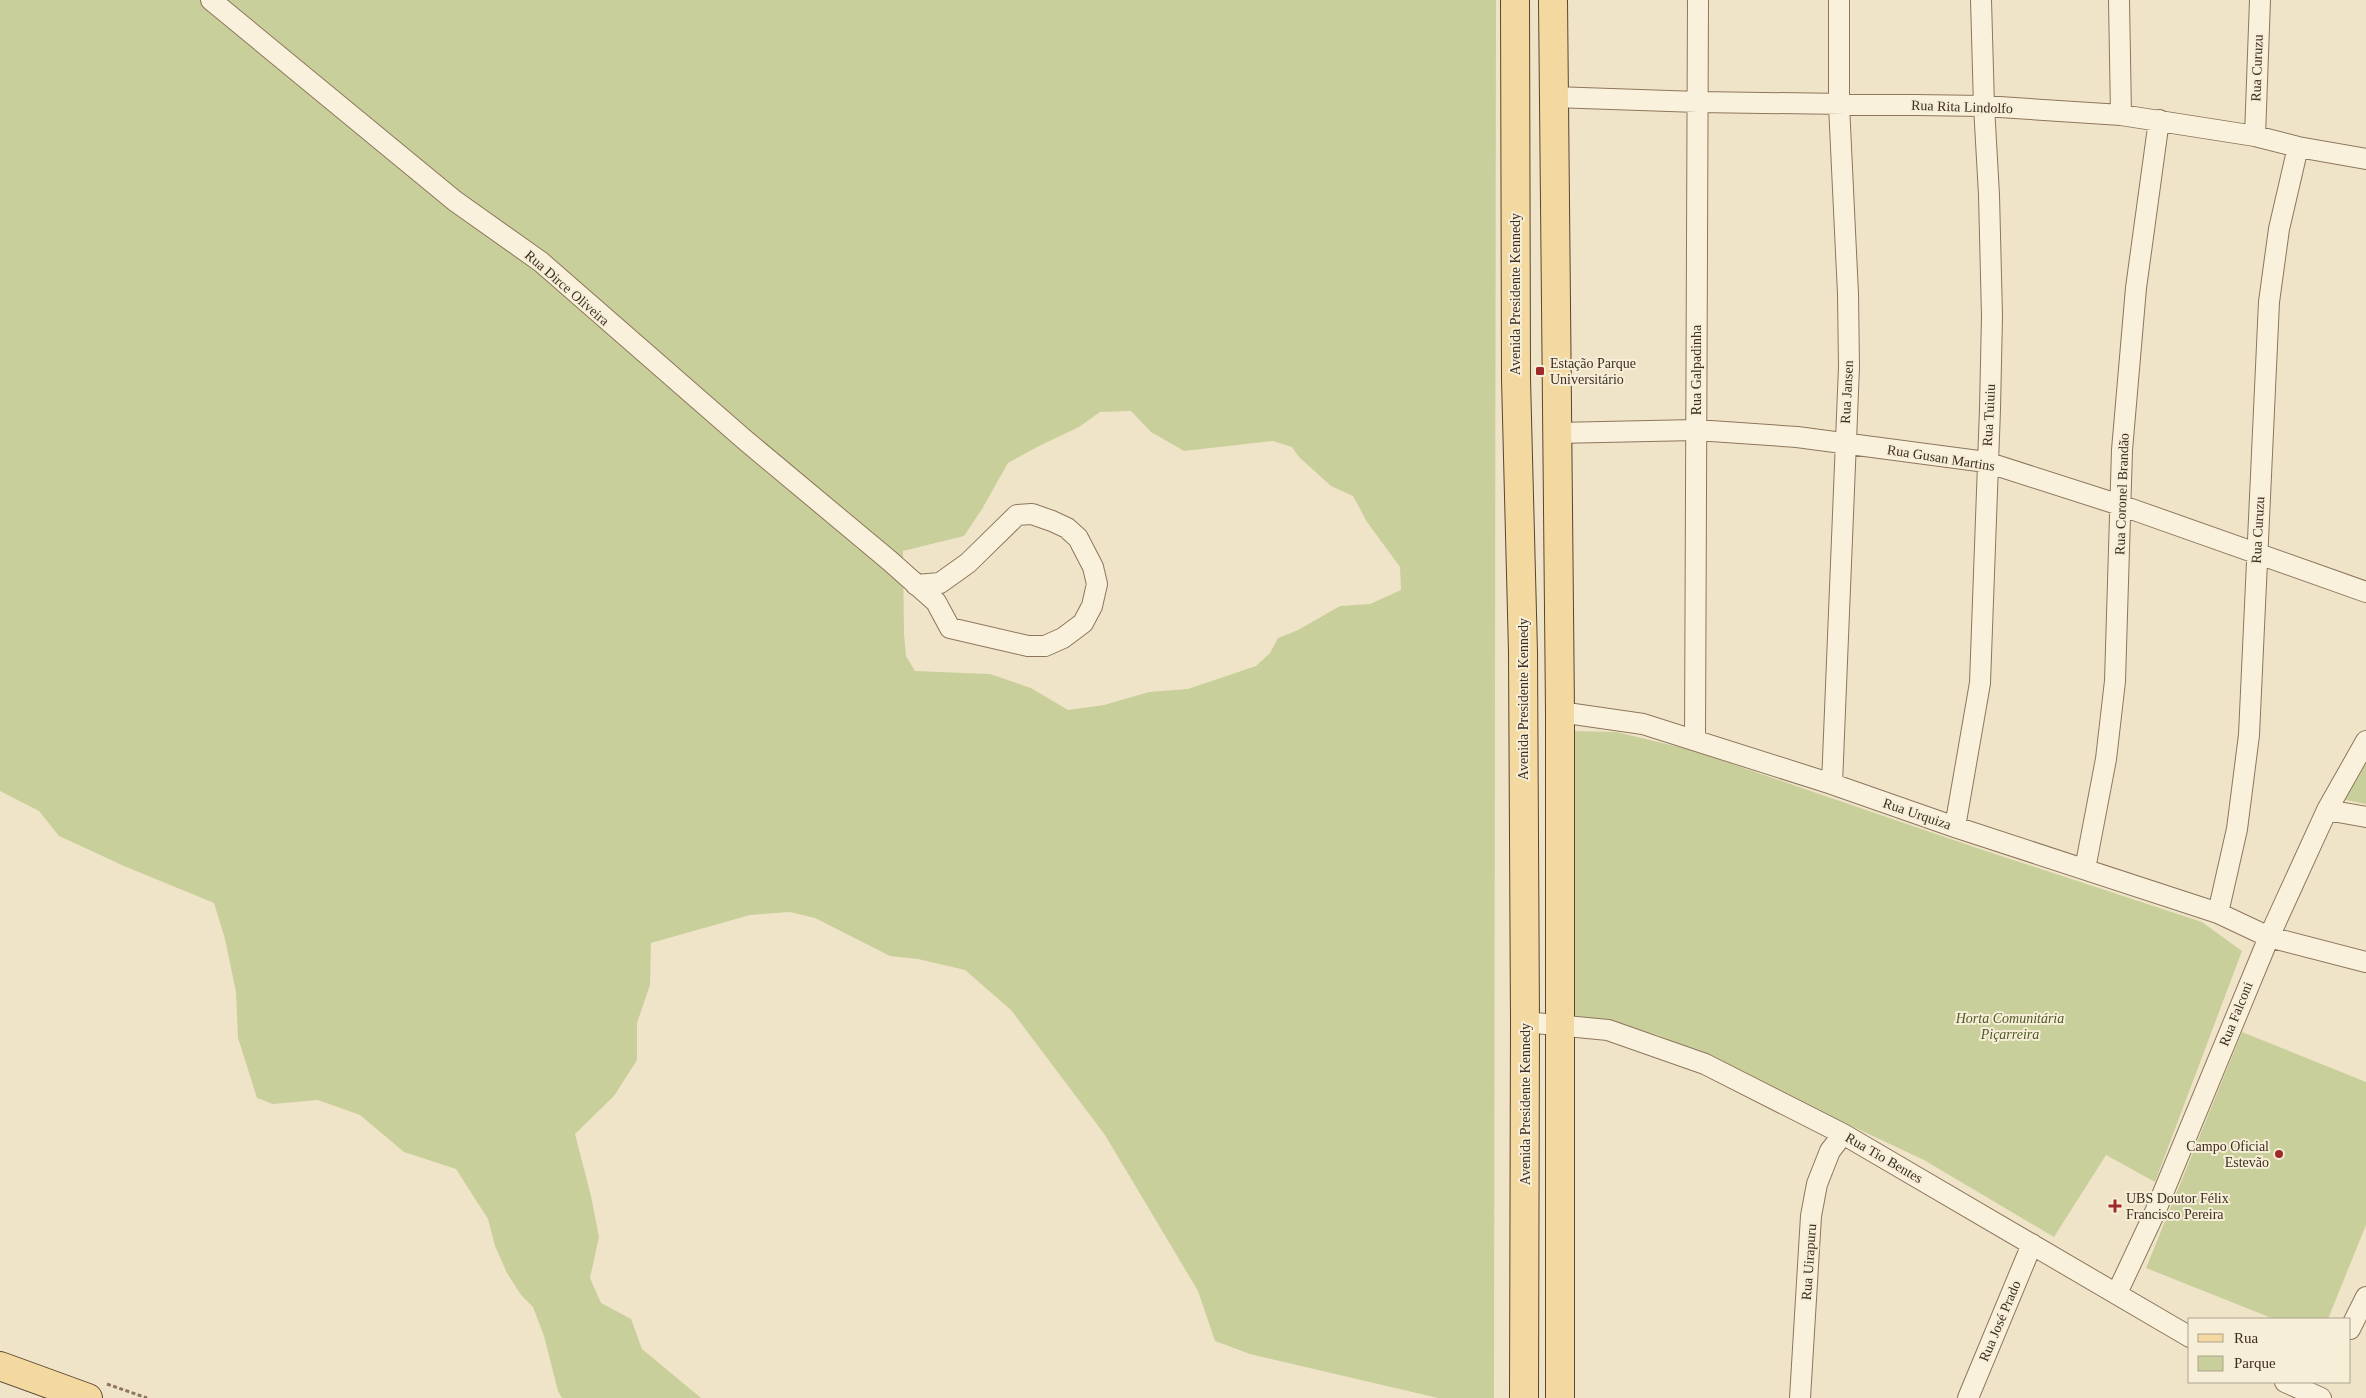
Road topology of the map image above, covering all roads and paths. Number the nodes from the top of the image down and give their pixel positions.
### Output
1 (210, 0) edge
2 (1515, 0) edge
3 (1553, 0) edge
4 (1698, 0) edge
5 (1839, 0) edge
6 (1982, 0) edge
7 (2119, 0) edge
8 (2260, 0) edge
9 (1553, 96) junction
10 (1698, 102) junction
11 (1839, 105) junction
12 (1984, 106) junction
13 (2121, 115) junction
14 (2159, 120) junction
15 (2255, 136) junction
16 (2298, 147) junction
17 (2366, 159) edge
18 (1696, 430) junction
19 (1556, 434) junction
20 (1845, 443) junction
21 (1986, 462) junction
22 (2120, 505) junction
23 (2257, 555) junction
24 (916, 584) junction
25 (2366, 592) edge
26 (1560, 712) junction
27 (1695, 740) junction
28 (2366, 741) edge
29 (1832, 784) junction
30 (2327, 810) junction
31 (2366, 817) edge
32 (1955, 827) junction
33 (2084, 868) junction
34 (2218, 913) junction
35 (2269, 937) junction
36 (2366, 962) edge
37 (1525, 1022) junction
38 (1559, 1025) junction
39 (1843, 1134) junction
40 (2032, 1244) junction
41 (2117, 1293) junction
42 (2366, 1298) edge
43 (2351, 1327) edge
44 (2188, 1336) edge
45 (0, 1366) edge
46 (2288, 1383) edge
47 (2319, 1393) edge
48 (1523, 1395) edge
49 (88, 1398) edge
50 (1560, 1398) edge
51 (1800, 1398) edge
52 (1968, 1398) edge

1 - 24 street, Rua Dirce Oliveira
2 - 37 main road, Avenida Presidente Kennedy
3 - 9 main road
4 - 10 street, Rua Galpadinha
5 - 11 street, Rua Jansen
6 - 12 street, Rua Tuiuiu
7 - 13 street
8 - 15 street, Rua Curuzu
9 - 10 street, Rua Rita Lindolfo
9 - 19 main road
10 - 11 street, Rua Rita Lindolfo
10 - 18 street, Rua Galpadinha
11 - 12 street, Rua Rita Lindolfo
11 - 20 street, Rua Jansen
12 - 13 street, Rua Rita Lindolfo
12 - 21 street, Rua Tuiuiu
13 - 14 street, Rua Rita Lindolfo
14 - 15 street, Rua Rita Lindolfo
14 - 22 street, Rua Coronel Brandão
15 - 16 street, Rua Rita Lindolfo
16 - 17 street, Rua Rita Lindolfo
16 - 23 street, Rua Curuzu
18 - 19 street, Rua Gusan Martins
18 - 20 street, Rua Gusan Martins
18 - 27 street, Rua Galpadinha
19 - 26 main road
20 - 21 street, Rua Gusan Martins
20 - 29 street, Rua Jansen
21 - 22 street, Rua Gusan Martins
21 - 32 street, Rua Tuiuiu
22 - 23 street, Rua Gusan Martins
22 - 33 street, Rua Coronel Brandão
23 - 25 street, Rua Gusan Martins
23 - 34 street, Rua Curuzu
24 - 24 street, Rua Dirce Oliveira
26 - 27 street, Rua Urquiza
26 - 38 main road
27 - 29 street, Rua Urquiza
28 - 30 street, Rua Falconi
29 - 32 street, Rua Urquiza
30 - 31 street
30 - 35 street, Rua Falconi
32 - 33 street, Rua Urquiza
33 - 34 street, Rua Urquiza
34 - 35 street, Rua Urquiza
35 - 36 street, Rua Urquiza
35 - 41 street, Rua Falconi
37 - 38 street, Rua Tio Bentes
37 - 48 main road, Avenida Presidente Kennedy
38 - 39 street, Rua Tio Bentes
38 - 50 main road
39 - 40 street, Rua Tio Bentes
39 - 51 street, Rua Uirapuru
40 - 41 street, Rua Tio Bentes
40 - 52 street, Rua José Prado
41 - 44 street, Rua Tio Bentes
42 - 43 street
45 - 49 main road
46 - 47 street

